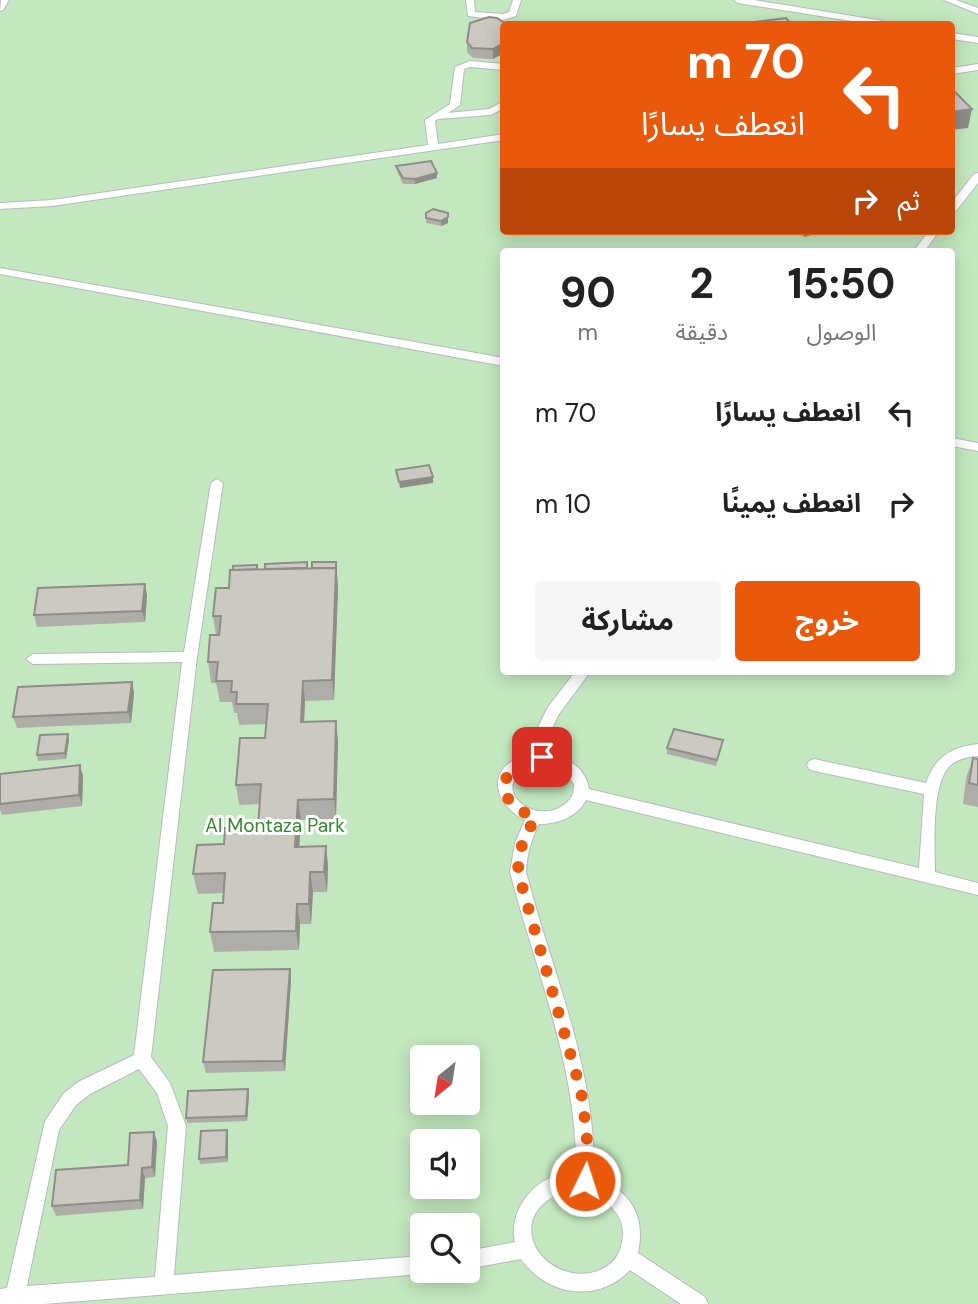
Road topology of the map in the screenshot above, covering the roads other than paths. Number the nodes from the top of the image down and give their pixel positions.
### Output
1 (5, 0) edge
2 (470, 0) edge
3 (517, 0) edge
4 (738, 0) edge
5 (948, 0) edge
6 (0, 8) edge
7 (978, 11) edge
8 (865, 21) edge
9 (955, 36) edge
10 (978, 40) edge
11 (500, 66) edge
12 (978, 67) edge
13 (955, 71) edge
14 (500, 106) edge
15 (433, 118) junction
16 (500, 138) edge
17 (433, 147) junction
18 (978, 176) edge
19 (955, 205) edge
20 (0, 206) edge
21 (0, 271) edge
22 (500, 361) edge
23 (955, 443) edge
24 (978, 447) edge
25 (217, 483) dead end
26 (190, 657) junction
27 (33, 659) dead end
28 (581, 675) edge
29 (978, 750) edge
30 (529, 759) junction
31 (814, 765) dead end
32 (932, 790) junction
33 (581, 793) junction
34 (535, 817) junction
35 (927, 876) junction
36 (978, 889) edge
37 (142, 1059) junction
38 (585, 1181) junction
39 (525, 1250) junction
40 (627, 1257) junction
41 (480, 1258) edge
42 (410, 1266) edge
43 (164, 1285) junction
44 (8, 1297) edge
45 (698, 1304) edge

1 - 6 lane
2 - 3 lane
4 - 8 lane
5 - 7 lane
9 - 10 lane
11 - 15 lane
12 - 13 lane
14 - 15 lane
15 - 17 lane
16 - 17 lane
17 - 20 lane
18 - 19 lane
21 - 22 lane
23 - 24 lane
25 - 26 lane
26 - 27 lane
26 - 37 lane
28 - 30 lane
29 - 32 lane
30 - 33 lane
30 - 34 lane
31 - 32 lane
32 - 35 lane
33 - 34 lane
33 - 35 lane
34 - 38 lane
35 - 36 lane
37 - 43 lane
37 - 44 lane
38 - 39 lane
38 - 40 lane
39 - 40 lane
39 - 41 lane
40 - 45 lane
42 - 43 lane
43 - 44 lane

